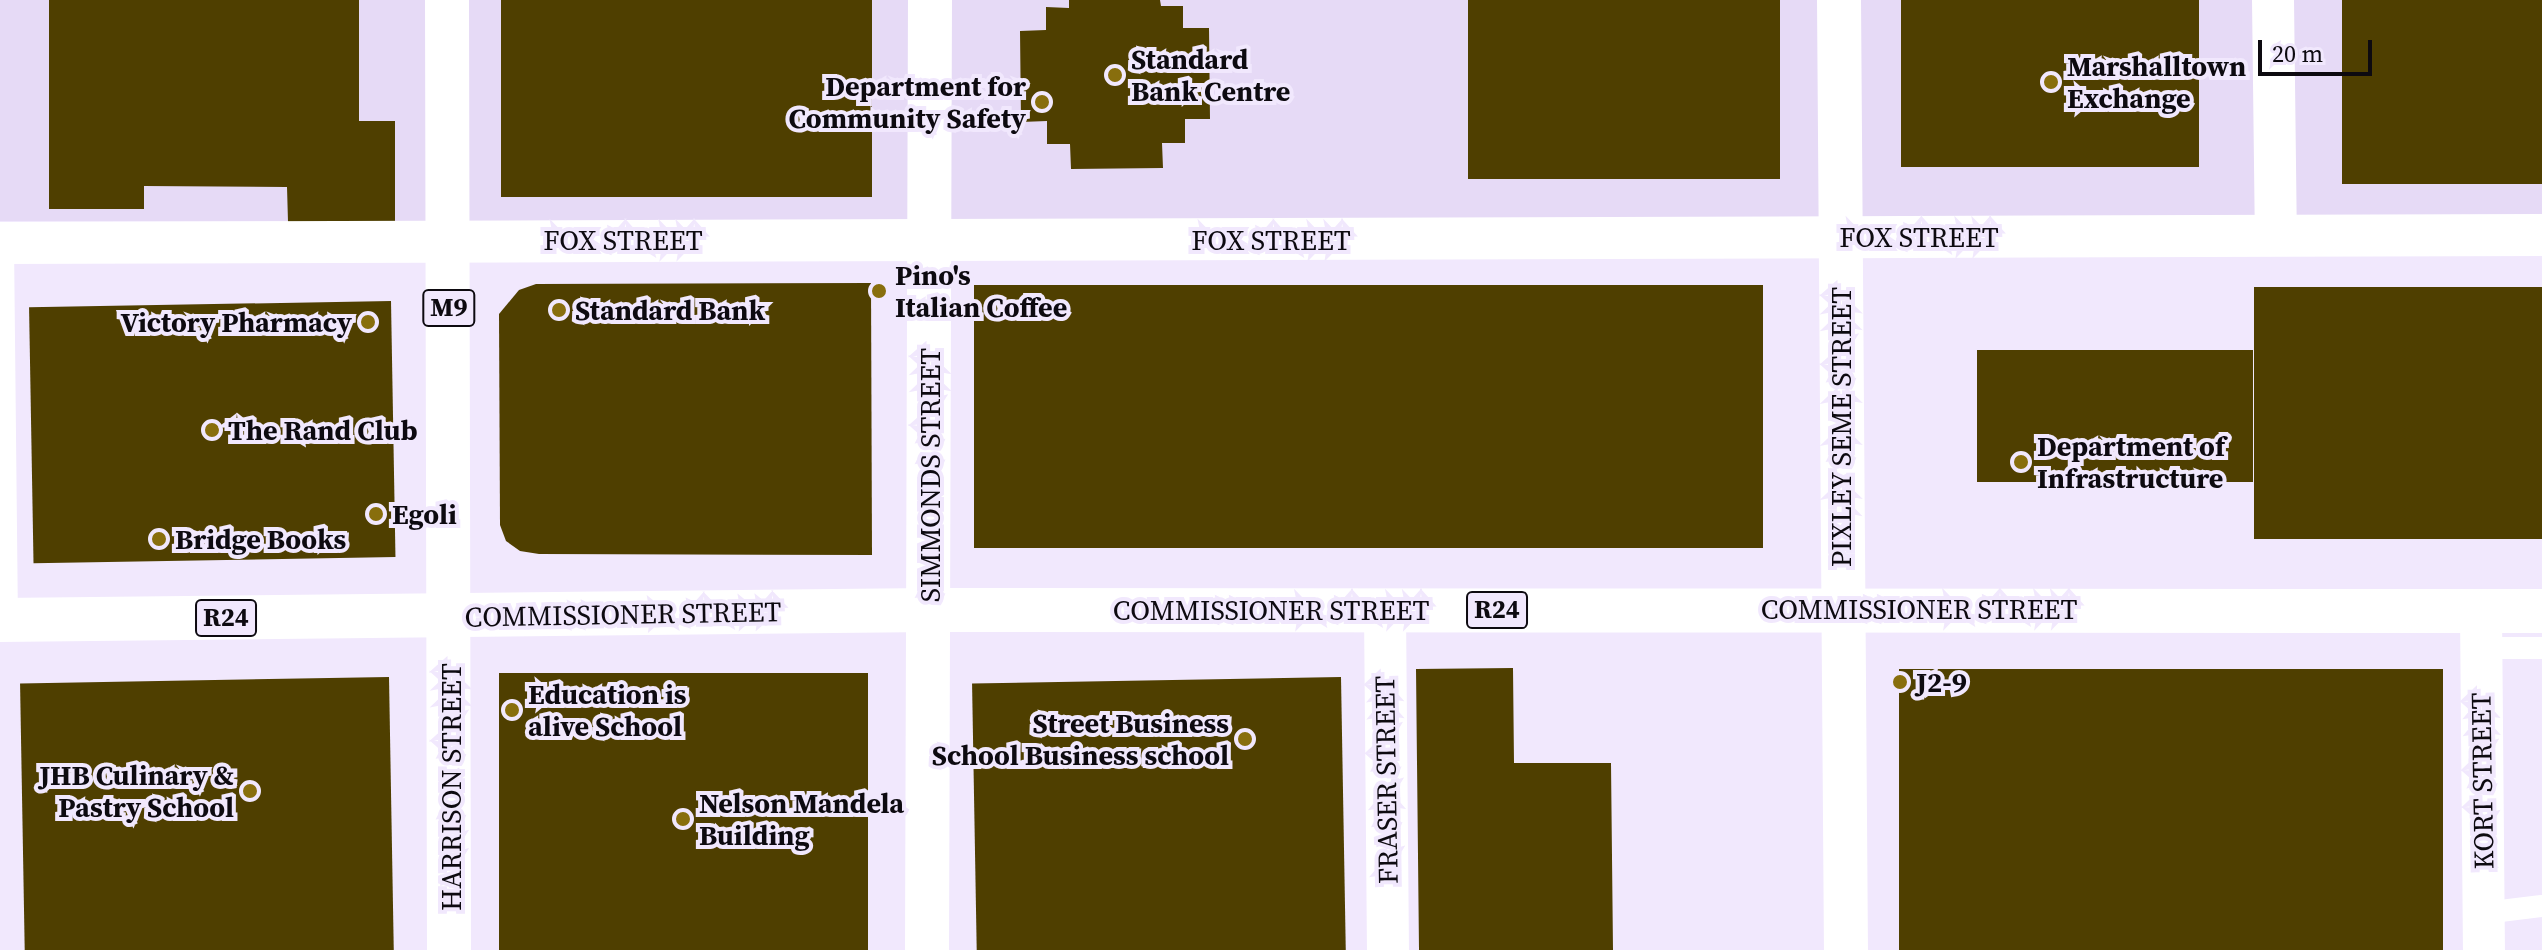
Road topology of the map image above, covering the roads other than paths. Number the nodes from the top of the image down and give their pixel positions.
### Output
1 (447, 0) edge
2 (930, 0) edge
3 (1839, 0) edge
4 (2273, 0) edge
5 (2276, 235) junction
6 (2542, 235) edge
7 (1840, 238) junction
8 (449, 239) junction
9 (929, 242) junction
10 (2, 243) edge
11 (1843, 608) junction
12 (931, 610) junction
13 (1385, 610) junction
14 (2542, 611) edge
15 (452, 615) junction
16 (4, 620) edge
17 (2481, 630) junction
18 (2542, 648) edge
19 (2542, 906) edge
20 (2484, 932) edge
21 (449, 950) edge
22 (927, 950) edge
23 (1388, 950) edge
24 (1846, 950) edge

1 - 8 main road, HARRISON STREET / M9
2 - 9 main road, SIMMONDS STREET
3 - 7 main road, PIXLEY SEME STREET
4 - 5 street
5 - 6 street, FOX STREET
5 - 7 street, FOX STREET
7 - 9 street, FOX STREET
7 - 11 main road, PIXLEY SEME STREET
8 - 9 street, FOX STREET
8 - 10 street, FOX STREET
8 - 15 main road, HARRISON STREET / M9
9 - 12 main road, SIMMONDS STREET
10 - 16 lane
11 - 13 main road, COMMISSIONER STREET / R24
11 - 17 main road, COMMISSIONER STREET / R24
11 - 24 main road, PIXLEY SEME STREET
12 - 13 main road, COMMISSIONER STREET / R24
12 - 15 main road, COMMISSIONER STREET / R24
12 - 22 main road, SIMMONDS STREET
13 - 23 street, FRASER STREET
14 - 17 main road, COMMISSIONER STREET / R24
15 - 16 main road, COMMISSIONER STREET / R24
15 - 21 main road, HARRISON STREET / M9
17 - 18 lane
17 - 20 street, KORT STREET
19 - 20 lane

